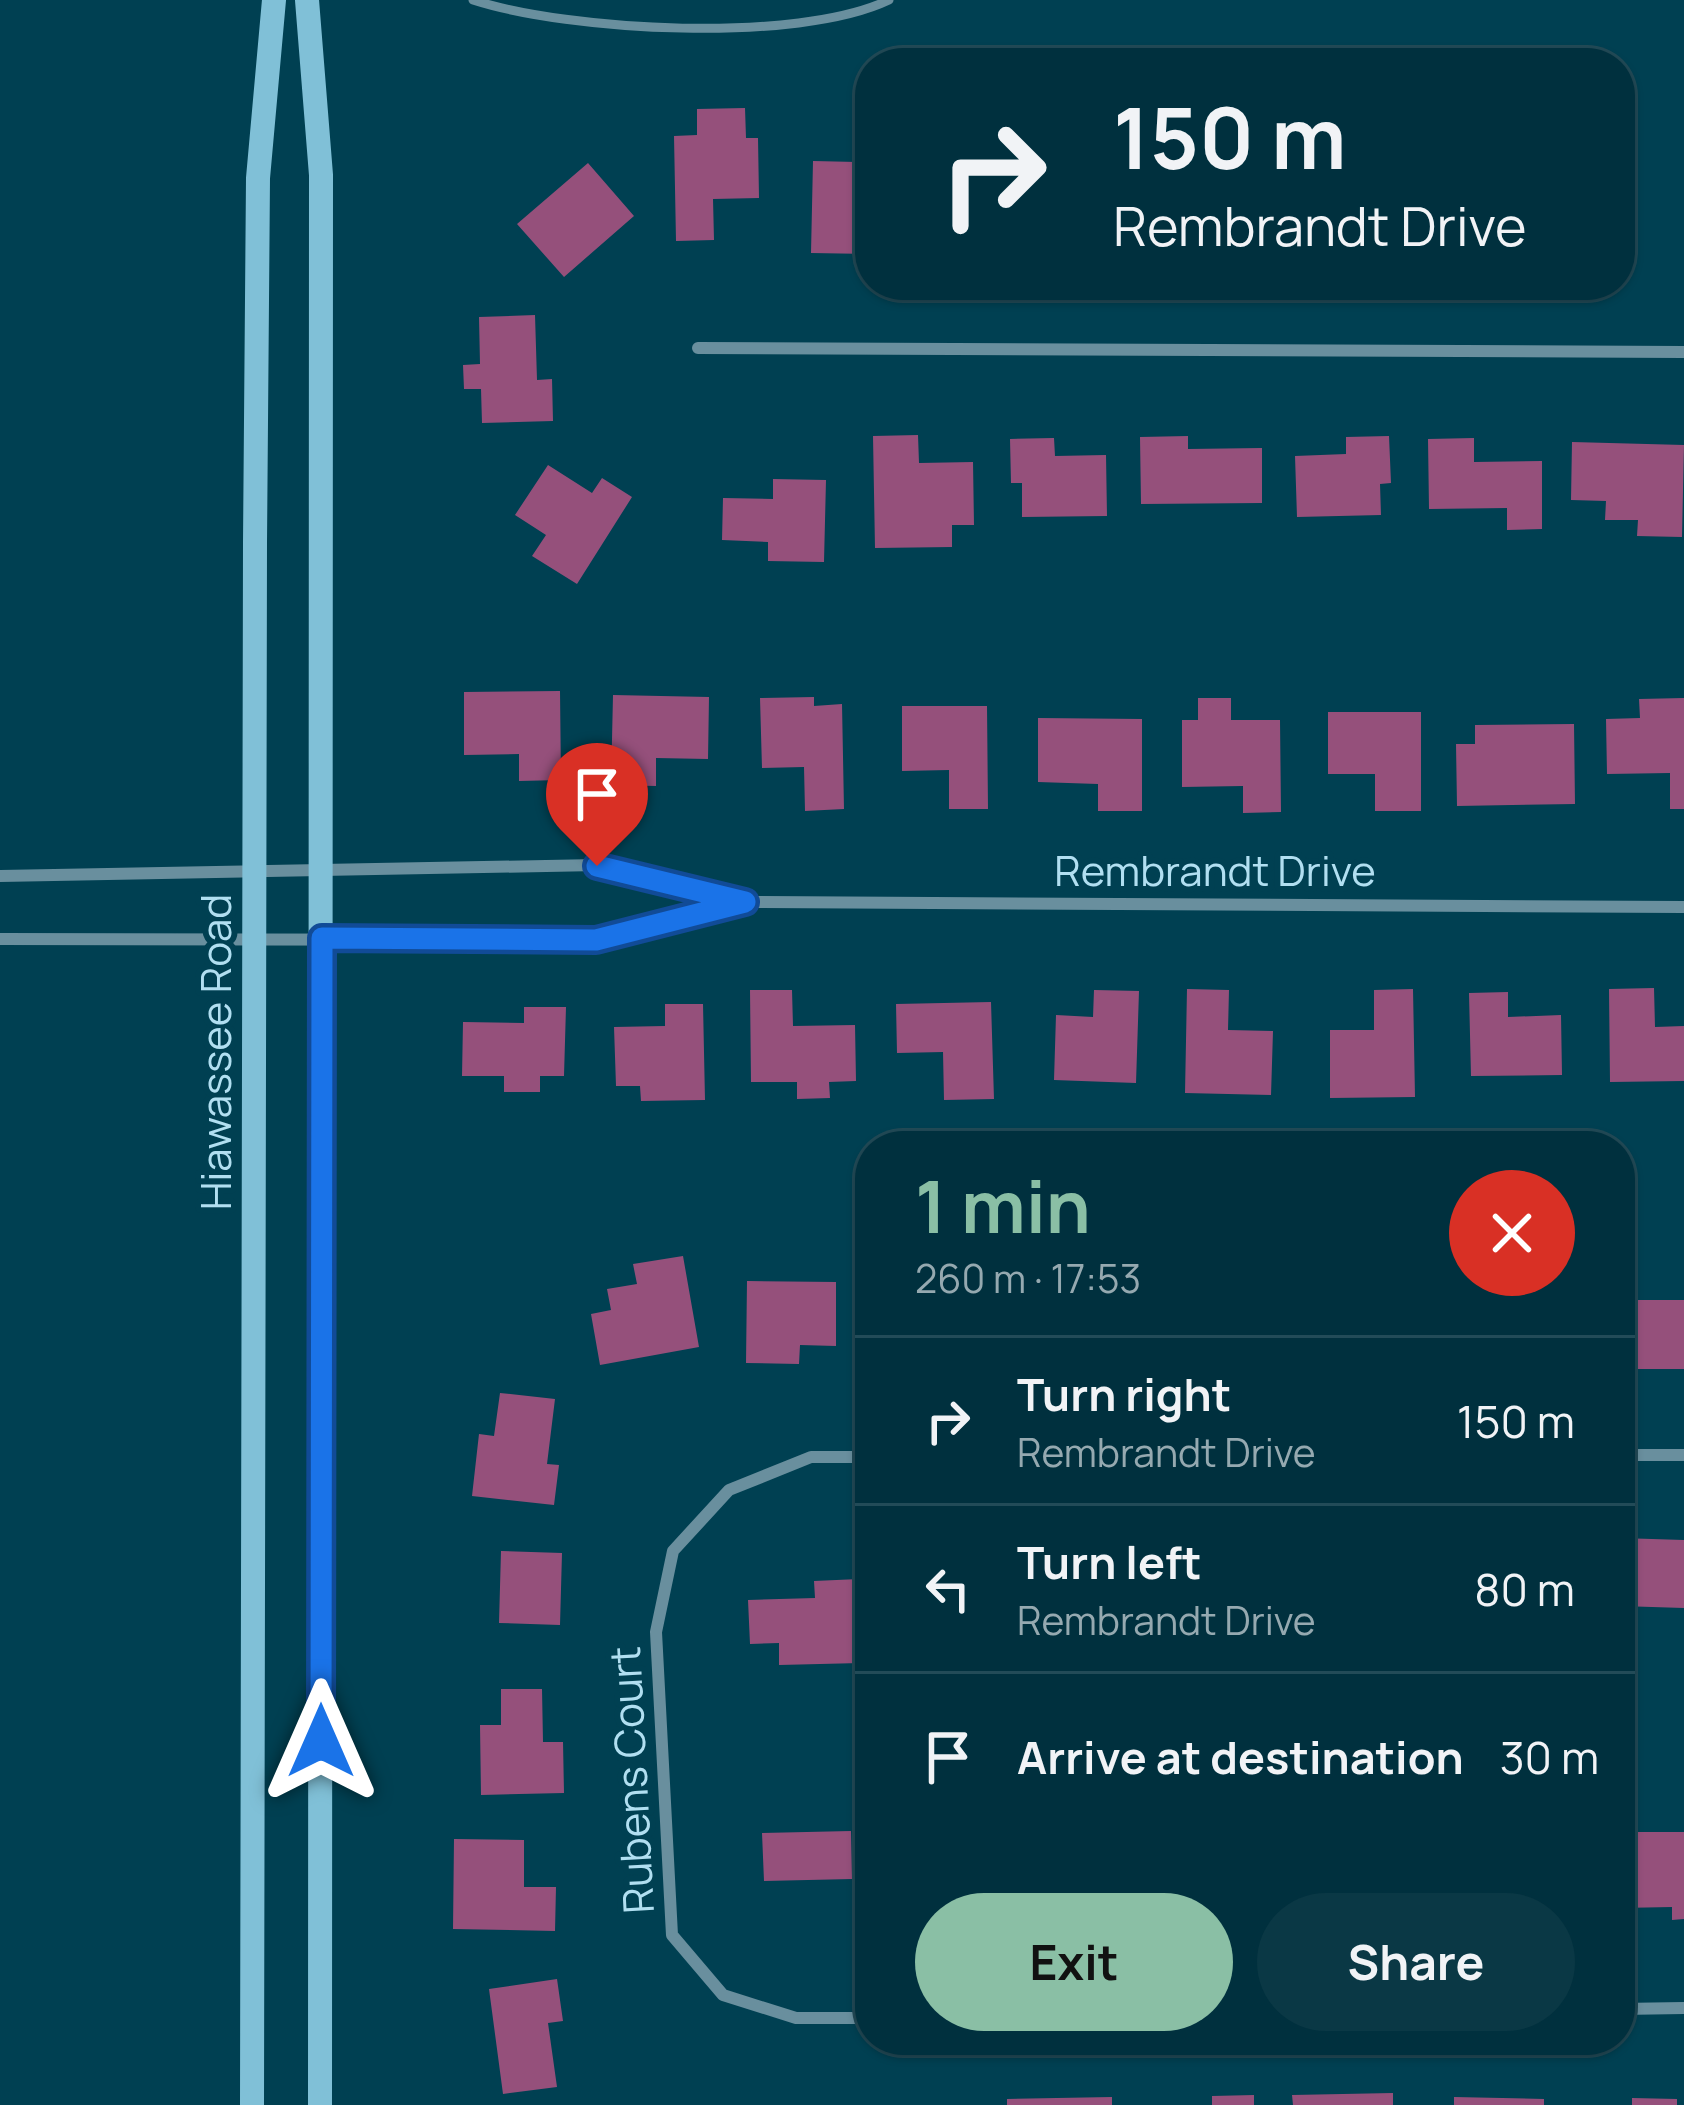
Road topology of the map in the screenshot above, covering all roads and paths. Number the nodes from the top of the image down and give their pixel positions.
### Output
1 (274, 0) edge
2 (307, 0) edge
3 (473, 0) edge
4 (889, 0) edge
5 (698, 348) dead end
6 (1684, 352) edge
7 (322, 870) junction
8 (256, 874) junction
9 (0, 876) edge
10 (745, 902) junction
11 (1684, 907) edge
12 (322, 938) junction
13 (0, 939) edge
14 (255, 940) junction
15 (1635, 1455) edge
16 (1684, 1455) edge
17 (855, 1457) edge
18 (1684, 2008) edge
19 (1635, 2009) edge
20 (855, 2018) edge
21 (253, 2105) edge
22 (320, 2105) edge

1 - 8 street, Hiawassee Road
2 - 7 street
3 - 4 lane
5 - 6 street
7 - 8 street, Rembrandt Drive
7 - 10 street, Rembrandt Drive
7 - 12 street
8 - 9 street, Rembrandt Drive
8 - 14 street, Hiawassee Road
10 - 11 street, Rembrandt Drive
10 - 12 street, Rembrandt Drive
12 - 14 street, Rembrandt Drive
12 - 22 street
13 - 14 street, Rembrandt Drive
14 - 21 street, Hiawassee Road
15 - 16 street
17 - 20 street, Rubens Court
18 - 19 street

